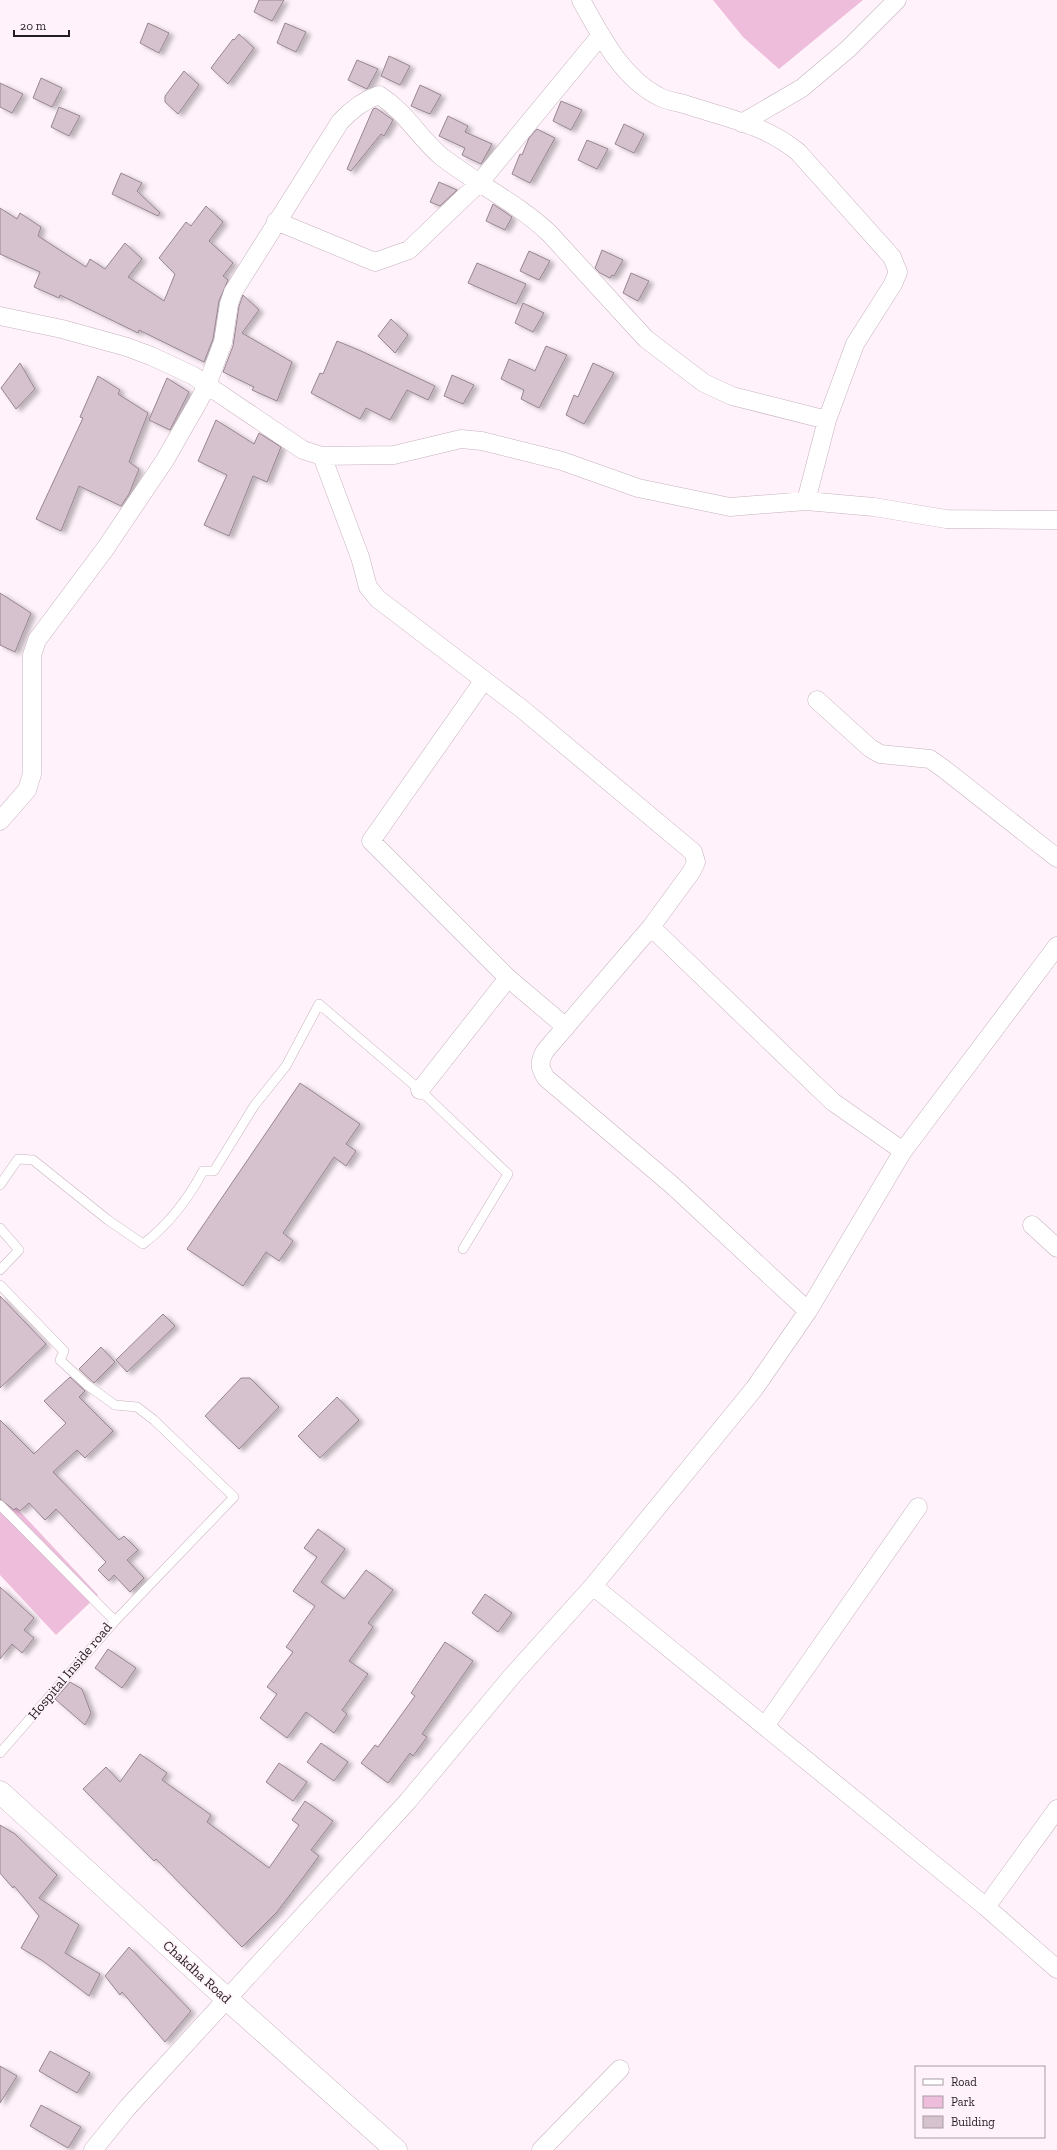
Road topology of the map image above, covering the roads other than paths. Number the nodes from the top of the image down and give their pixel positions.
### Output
1 (581, 0) edge
2 (897, 0) edge
3 (601, 35) junction
4 (742, 123) junction
5 (480, 182) junction
6 (276, 221) junction
7 (0, 316) edge
8 (207, 385) junction
9 (827, 420) junction
10 (322, 456) junction
11 (806, 501) junction
12 (1057, 520) edge
13 (484, 680) junction
14 (817, 700) dead end
15 (0, 822) edge
16 (1057, 858) edge
17 (651, 927) junction
18 (1057, 946) edge
19 (508, 978) junction
20 (566, 1027) junction
21 (420, 1090) junction
22 (903, 1152) junction
23 (0, 1185) edge
24 (1032, 1225) dead end
25 (0, 1228) edge
26 (1057, 1248) edge
27 (462, 1249) dead end
28 (0, 1270) edge
29 (0, 1285) edge
30 (808, 1311) junction
31 (0, 1505) edge
32 (918, 1507) dead end
33 (593, 1586) junction
34 (115, 1621) junction
35 (765, 1726) junction
36 (0, 1753) edge
37 (0, 1792) edge
38 (1057, 1809) edge
39 (986, 1907) junction
40 (1057, 1969) edge
41 (227, 1999) junction
42 (620, 2069) dead end
43 (93, 2150) edge
44 (396, 2150) edge
45 (541, 2150) edge

1 - 3 street
2 - 4 street
3 - 4 street
3 - 5 street
4 - 9 street
5 - 6 street
5 - 6 street
5 - 9 street
6 - 8 street
7 - 8 street
8 - 10 street
8 - 15 street
9 - 11 street
10 - 11 street
10 - 13 street
11 - 12 street
13 - 17 street
13 - 19 street
14 - 16 street
17 - 20 street
17 - 22 street
18 - 22 street
19 - 20 street
19 - 21 street
20 - 30 street
21 - 23 lane
21 - 27 lane
22 - 30 street
24 - 26 street
25 - 28 lane
29 - 34 lane
30 - 33 street
31 - 34 lane, Hospital Inside road
32 - 35 street
33 - 35 street
33 - 41 street
34 - 36 lane, Hospital Inside road
35 - 39 street
37 - 41 main road, Chakdha Road
38 - 39 street
39 - 40 street
41 - 43 street
41 - 44 main road, Chakdha Road
42 - 45 street

